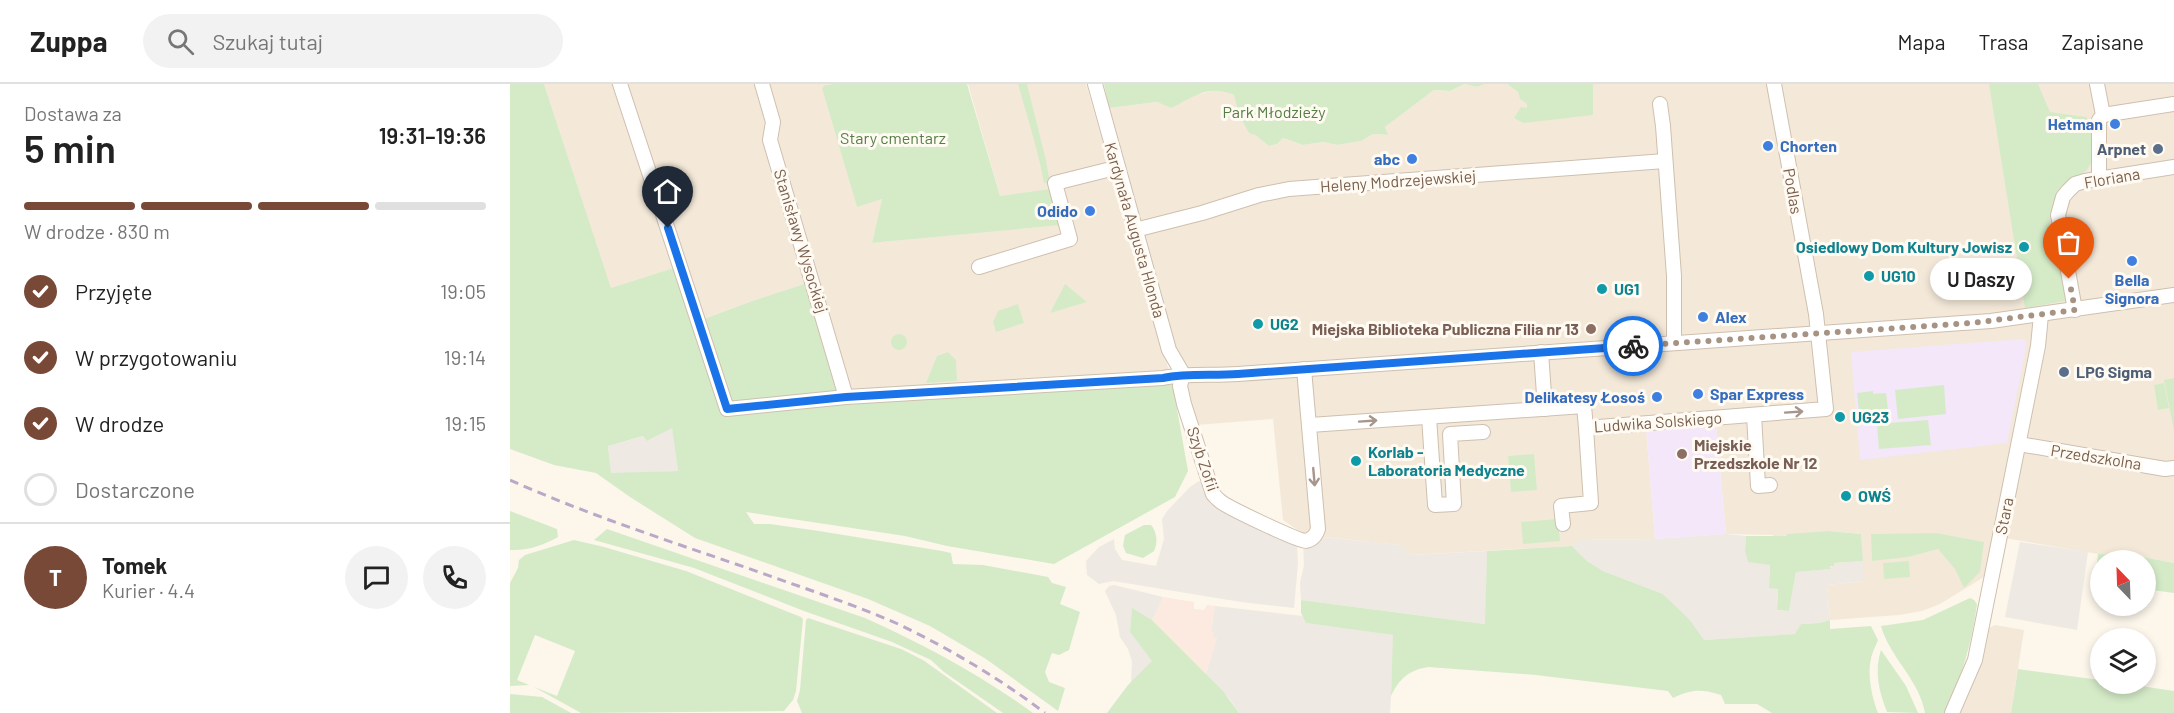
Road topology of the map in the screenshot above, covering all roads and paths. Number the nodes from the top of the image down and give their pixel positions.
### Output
1 (620, 84) edge
2 (762, 84) edge
3 (1095, 84) edge
4 (1774, 84) edge
5 (2097, 84) edge
6 (1660, 104) dead end
7 (2174, 104) edge
8 (2103, 115) junction
9 (1665, 161) junction
10 (2174, 167) edge
11 (1118, 169) junction
12 (2099, 179) junction
13 (1135, 230) junction
14 (979, 267) dead end
15 (2174, 295) edge
16 (2075, 310) junction
17 (2041, 315) junction
18 (1818, 333) junction
19 (1674, 343) junction
20 (1542, 352) junction
21 (1304, 369) junction
22 (1183, 374) junction
23 (846, 397) junction
24 (1545, 409) junction
25 (1754, 415) junction
26 (1429, 417) junction
27 (1310, 425) junction
28 (1586, 428) junction
29 (1483, 432) dead end
30 (2019, 444) junction
31 (2174, 468) edge
32 (1770, 485) dead end
33 (1563, 524) dead end
34 (1952, 713) edge

1 - 23 street
2 - 23 street, Stanisławy Wysockiej
3 - 11 street, Kardynała Augusta Hlonda
4 - 18 street, Podlas
5 - 8 street
6 - 9 street
7 - 8 street
8 - 12 street
9 - 13 street, Heleny Modrzejewskiej
9 - 19 street
10 - 12 street, Floriana
11 - 13 street, Kardynała Augusta Hlonda
11 - 14 street
12 - 16 street, Floriana
13 - 22 street, Kardynała Augusta Hlonda
15 - 16 street
16 - 17 street
17 - 18 street
17 - 30 street, Stara
18 - 19 street
25 -> 18 street, Ludwika Solskiego
19 - 20 street
20 - 21 street
20 - 24 street
21 - 22 street
21 - 27 street
22 - 23 street
27 -> 22 street, Szyb Zofii
24 - 26 street, Ludwika Solskiego
24 - 28 street, Ludwika Solskiego
25 - 28 street, Ludwika Solskiego
25 - 32 street
27 -> 26 street, Ludwika Solskiego
26 - 29 street
28 - 33 street
30 - 31 street, Przedszkolna
30 - 34 street, Stara

